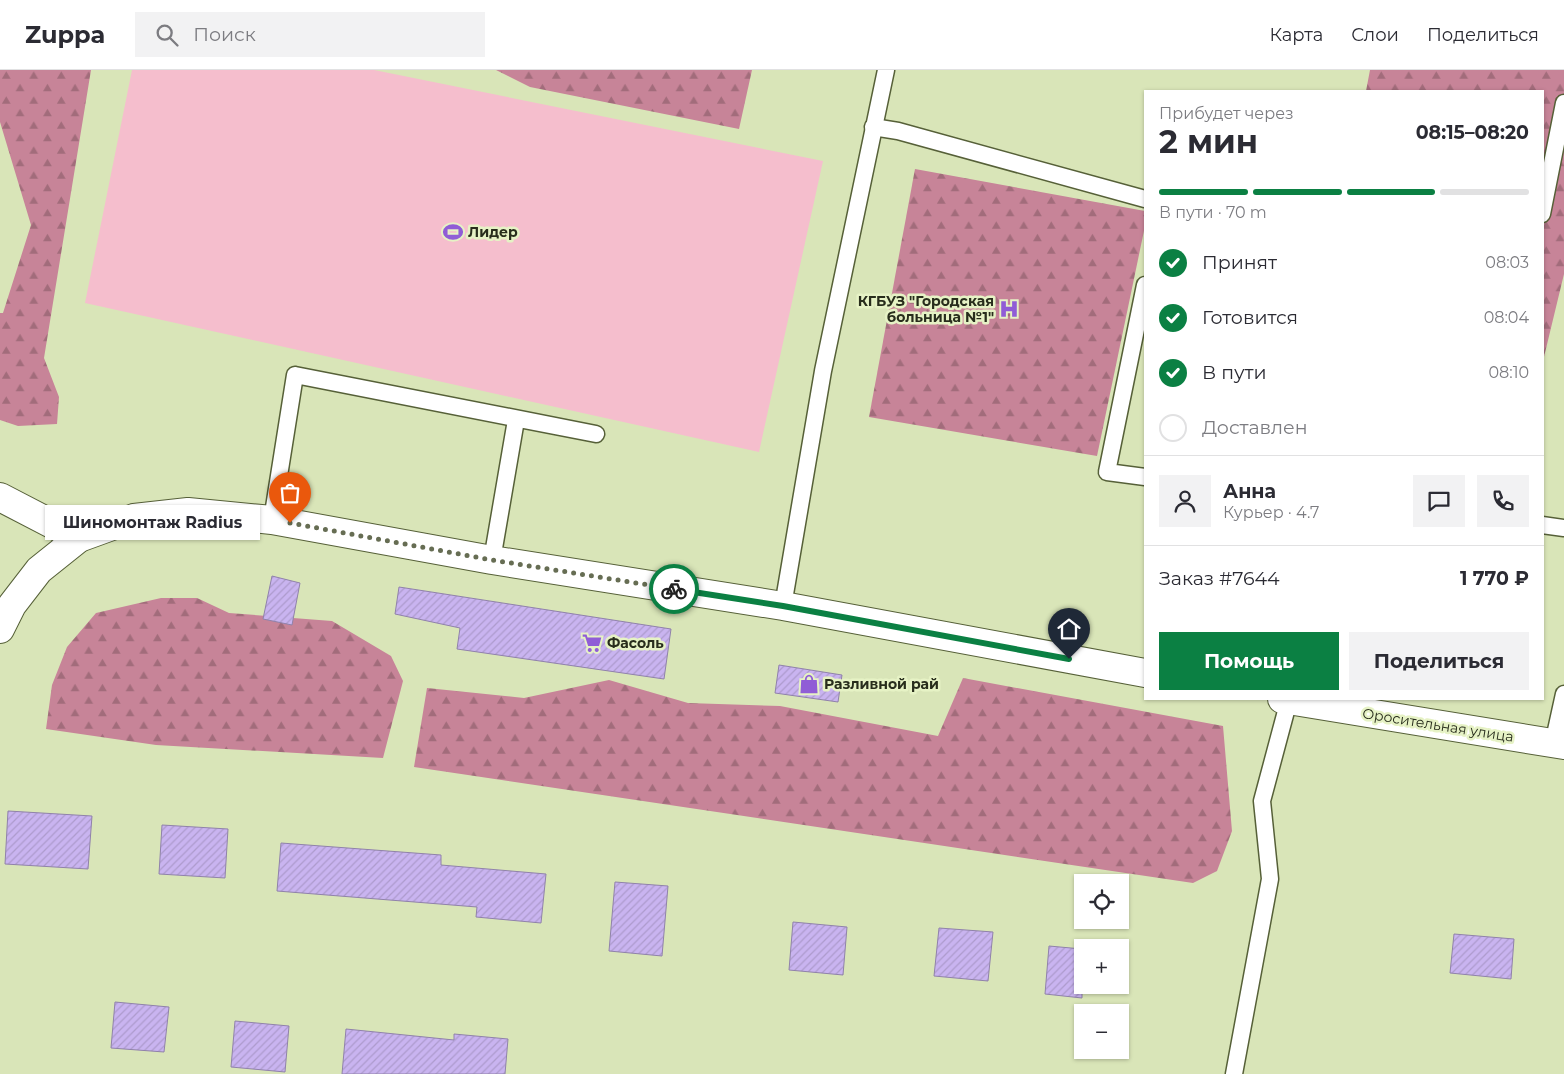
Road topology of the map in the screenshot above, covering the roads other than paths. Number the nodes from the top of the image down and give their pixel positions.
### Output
1 (886, 70) edge
2 (1564, 103) edge
3 (873, 127) junction
4 (1562, 128) edge
5 (1144, 200) edge
6 (1544, 205) edge
7 (1144, 290) edge
8 (516, 420) junction
9 (596, 434) dead end
10 (1144, 477) edge
11 (0, 497) edge
12 (272, 520) junction
13 (1544, 525) edge
14 (1564, 528) edge
15 (79, 538) junction
16 (492, 560) junction
17 (783, 606) junction
18 (0, 629) edge
19 (1144, 673) edge
20 (1564, 694) edge
21 (1286, 700) edge
22 (1292, 700) edge
23 (1559, 744) edge
24 (1234, 1074) edge

1 - 3 lane
2 - 4 lane
3 - 5 lane
3 - 17 lane
4 - 6 lane
7 - 10 lane
8 - 9 lane
8 - 12 lane
8 - 16 lane
11 - 15 main road
12 - 15 main road
12 - 16 main road
13 - 14 lane
15 - 18 main road
16 - 17 main road
17 - 19 main road
20 - 23 lane
21 - 24 lane
22 - 23 main road, Оросительная улица

